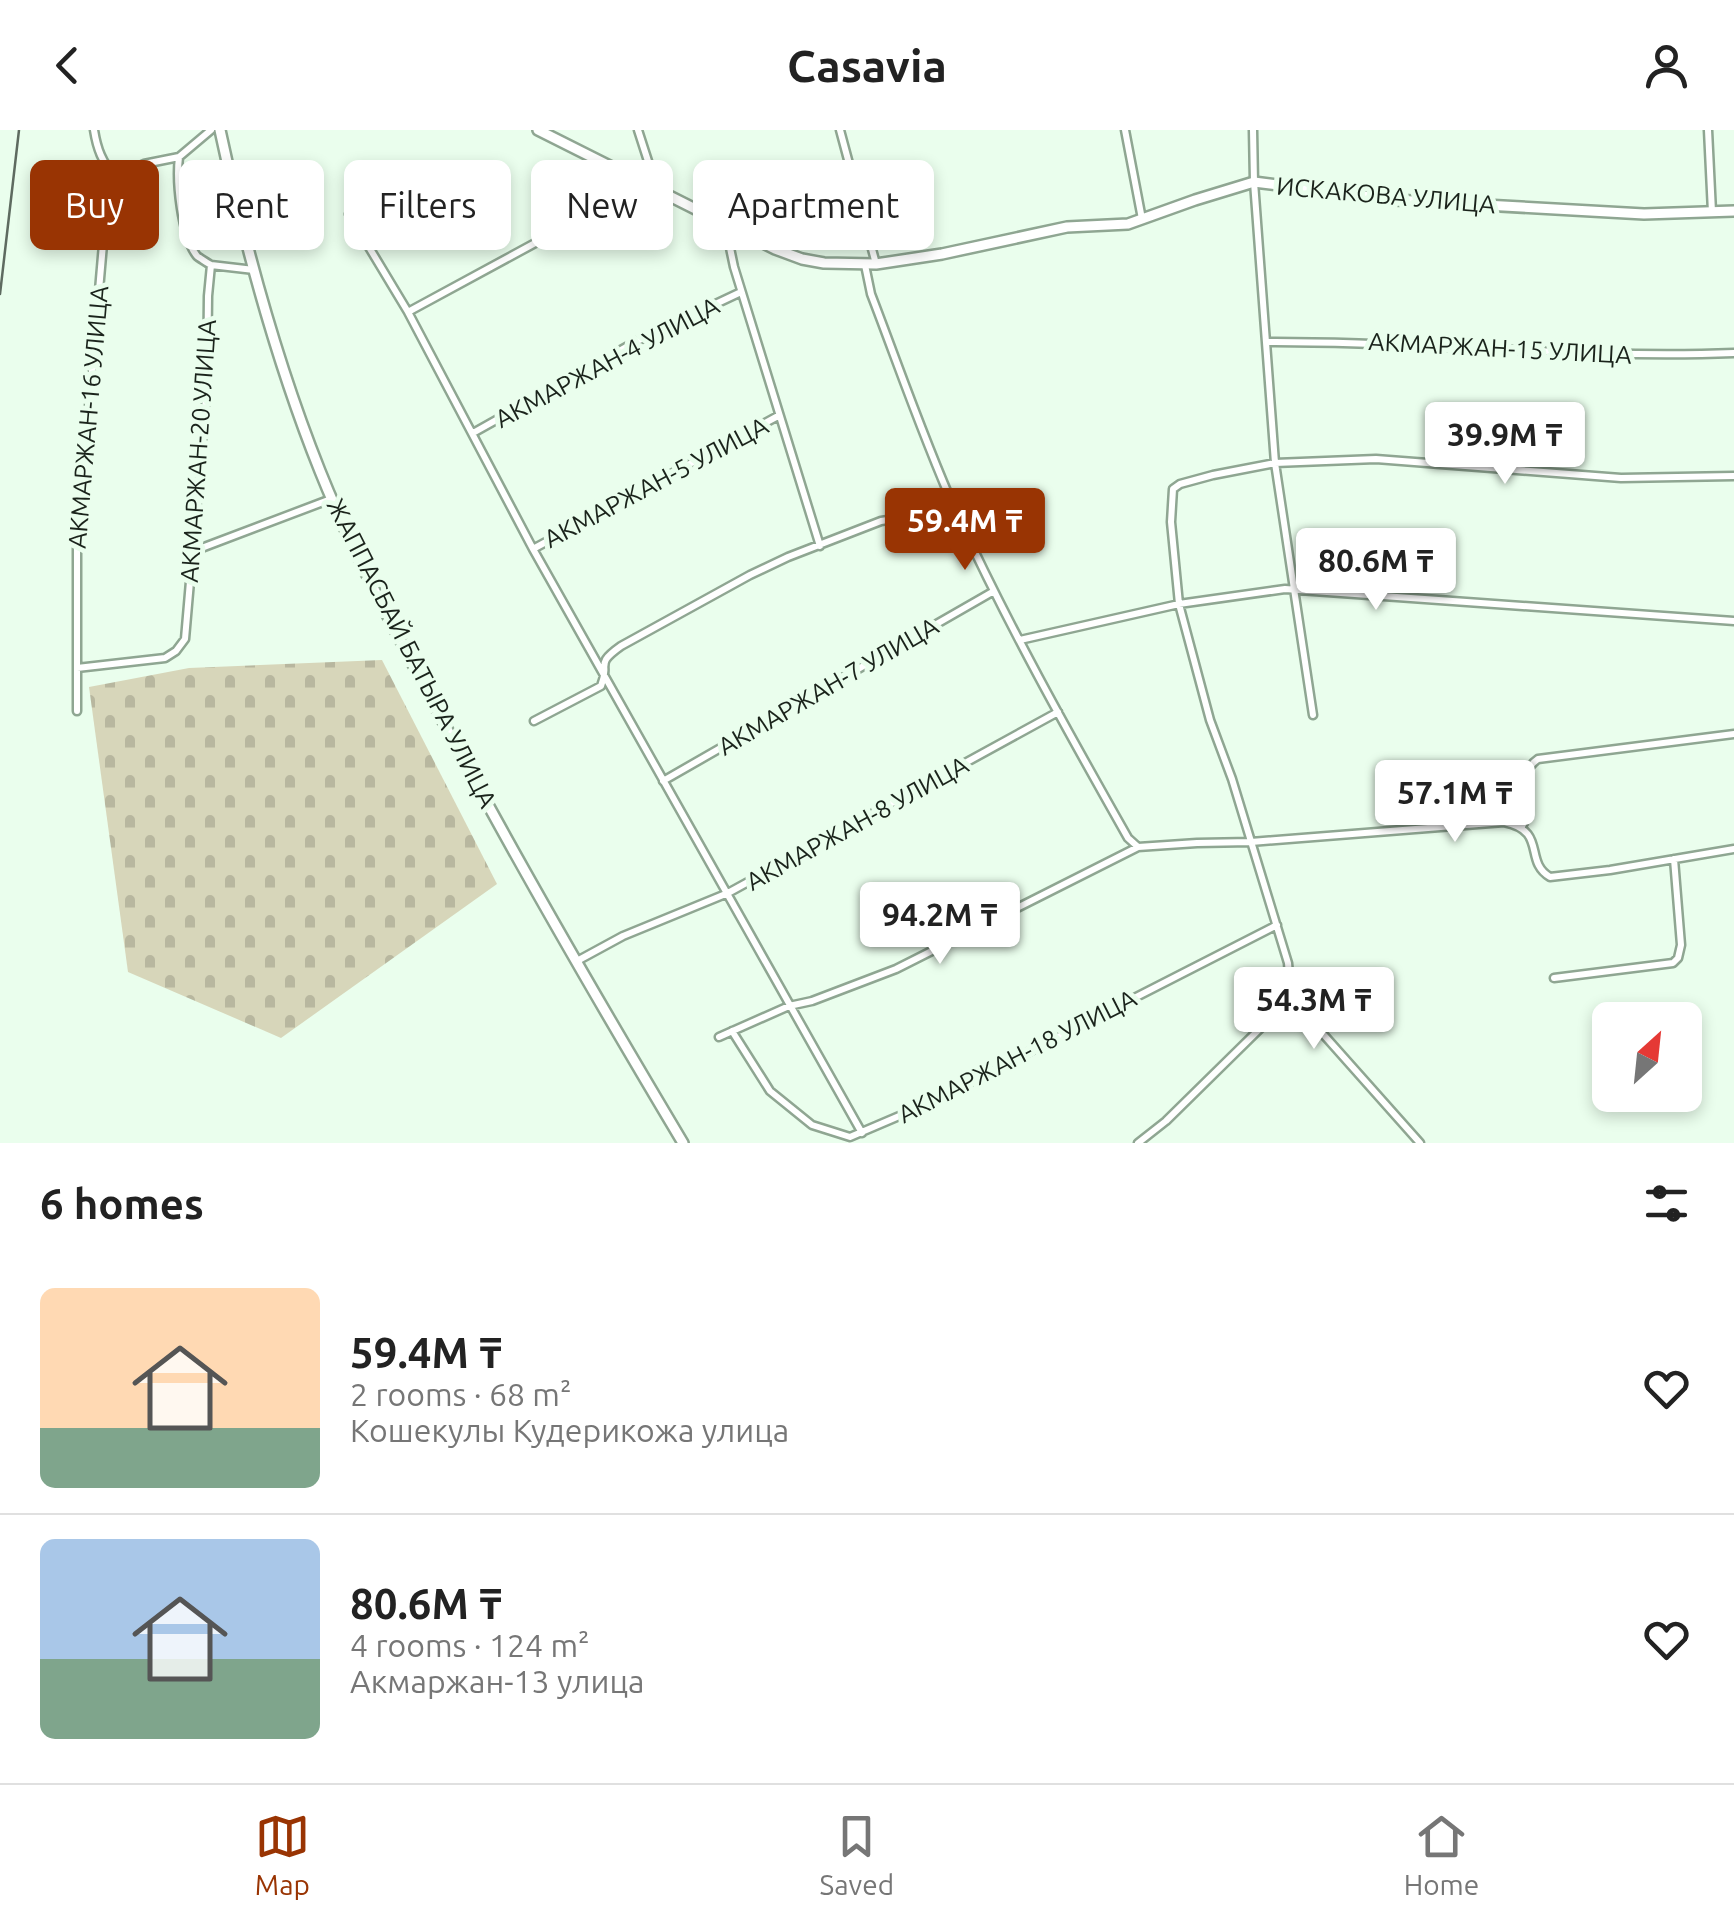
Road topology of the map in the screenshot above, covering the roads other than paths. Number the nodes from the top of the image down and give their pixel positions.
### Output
1 (94, 130) edge
2 (211, 130) edge
3 (220, 130) edge
4 (538, 130) edge
5 (638, 130) edge
6 (840, 130) edge
7 (1125, 130) edge
8 (1252, 130) edge
9 (1708, 130) edge
10 (179, 157) junction
11 (102, 160) edge
12 (599, 160) edge
13 (647, 160) edge
14 (159, 161) edge
15 (1254, 182) junction
16 (1734, 211) edge
17 (1712, 212) junction
18 (1142, 219) junction
19 (531, 245) edge
20 (102, 250) edge
21 (371, 250) edge
22 (730, 250) edge
23 (778, 250) edge
24 (211, 265) junction
25 (870, 265) junction
26 (254, 270) junction
27 (741, 292) junction
28 (408, 312) junction
29 (1266, 342) junction
30 (1734, 353) edge
31 (778, 416) junction
32 (472, 433) junction
33 (1275, 463) junction
34 (1734, 476) edge
35 (332, 499) junction
36 (955, 510) junction
37 (820, 546) junction
38 (533, 548) junction
39 (191, 552) junction
40 (1294, 589) junction
41 (994, 591) junction
42 (1179, 604) junction
43 (1734, 622) edge
44 (1020, 640) junction
45 (77, 668) junction
46 (605, 677) junction
47 (77, 711) dead end
48 (1058, 712) junction
49 (1313, 715) dead end
50 (534, 721) dead end
51 (1734, 734) edge
52 (663, 781) junction
53 (1520, 828) junction
54 (1250, 842) junction
55 (1138, 847) junction
56 (1734, 849) edge
57 (1674, 859) junction
58 (728, 893) junction
59 (1277, 925) junction
60 (577, 961) junction
61 (1554, 978) dead end
62 (1291, 998) junction
63 (789, 1006) junction
64 (732, 1032) junction
65 (719, 1037) dead end
66 (862, 1132) junction
67 (682, 1143) edge
68 (1138, 1143) edge
69 (1420, 1143) edge

1 - 11 street
2 - 10 street
3 - 26 street, ЖАППАСБАЙ БАТЫРА УЛИЦА
4 - 12 street, ИСКАКОВА УЛИЦА
5 - 13 street
6 - 25 street
7 - 18 street
8 - 15 street
9 - 17 street
10 - 14 street
10 - 24 street
15 - 17 street, ИСКАКОВА УЛИЦА
15 - 18 street, ИСКАКОВА УЛИЦА
15 - 29 street
16 - 17 street, ИСКАКОВА УЛИЦА
18 - 25 street, ИСКАКОВА УЛИЦА
19 - 28 street
20 - 45 street, АКМАРЖАН-16 УЛИЦА
21 - 28 street
22 - 27 street
23 - 25 street, ИСКАКОВА УЛИЦА
24 - 26 street
24 - 39 street, АКМАРЖАН-20 УЛИЦА
25 - 36 street
26 - 35 street, ЖАППАСБАЙ БАТЫРА УЛИЦА
27 - 31 street
27 - 32 street, АКМАРЖАН-4 УЛИЦА
28 - 32 street
29 - 30 street, АКМАРЖАН-15 УЛИЦА
29 - 33 street
31 - 37 street
31 - 38 street, АКМАРЖАН-5 УЛИЦА
32 - 38 street
33 - 34 street
33 - 40 street
33 - 42 street
35 - 39 street
35 - 60 street, ЖАППАСБАЙ БАТЫРА УЛИЦА
36 - 37 street
36 - 41 street
37 - 46 street
38 - 46 street
39 - 45 street, АКМАРЖАН-20 УЛИЦА
40 - 42 street
40 - 43 street
40 - 49 street
41 - 44 street
41 - 52 street, АКМАРЖАН-7 УЛИЦА
42 - 44 street
42 - 54 street
44 - 48 street
45 - 47 street, АКМАРЖАН-16 УЛИЦА
46 - 50 street
46 - 52 street
48 - 55 street
48 - 58 street, АКМАРЖАН-8 УЛИЦА
51 - 53 street
52 - 58 street
53 - 54 street
53 - 57 street
54 - 55 street
54 - 59 street
55 - 63 street
56 - 57 street
57 - 61 street
58 - 60 street, АКМАРЖАН-8 УЛИЦА
58 - 63 street
59 - 62 street
59 - 66 street, АКМАРЖАН-18 УЛИЦА
60 - 67 street, ЖАППАСБАЙ БАТЫРА УЛИЦА
62 - 68 street
62 - 69 street
63 - 64 street
63 - 66 street
64 - 65 street
64 - 66 street

